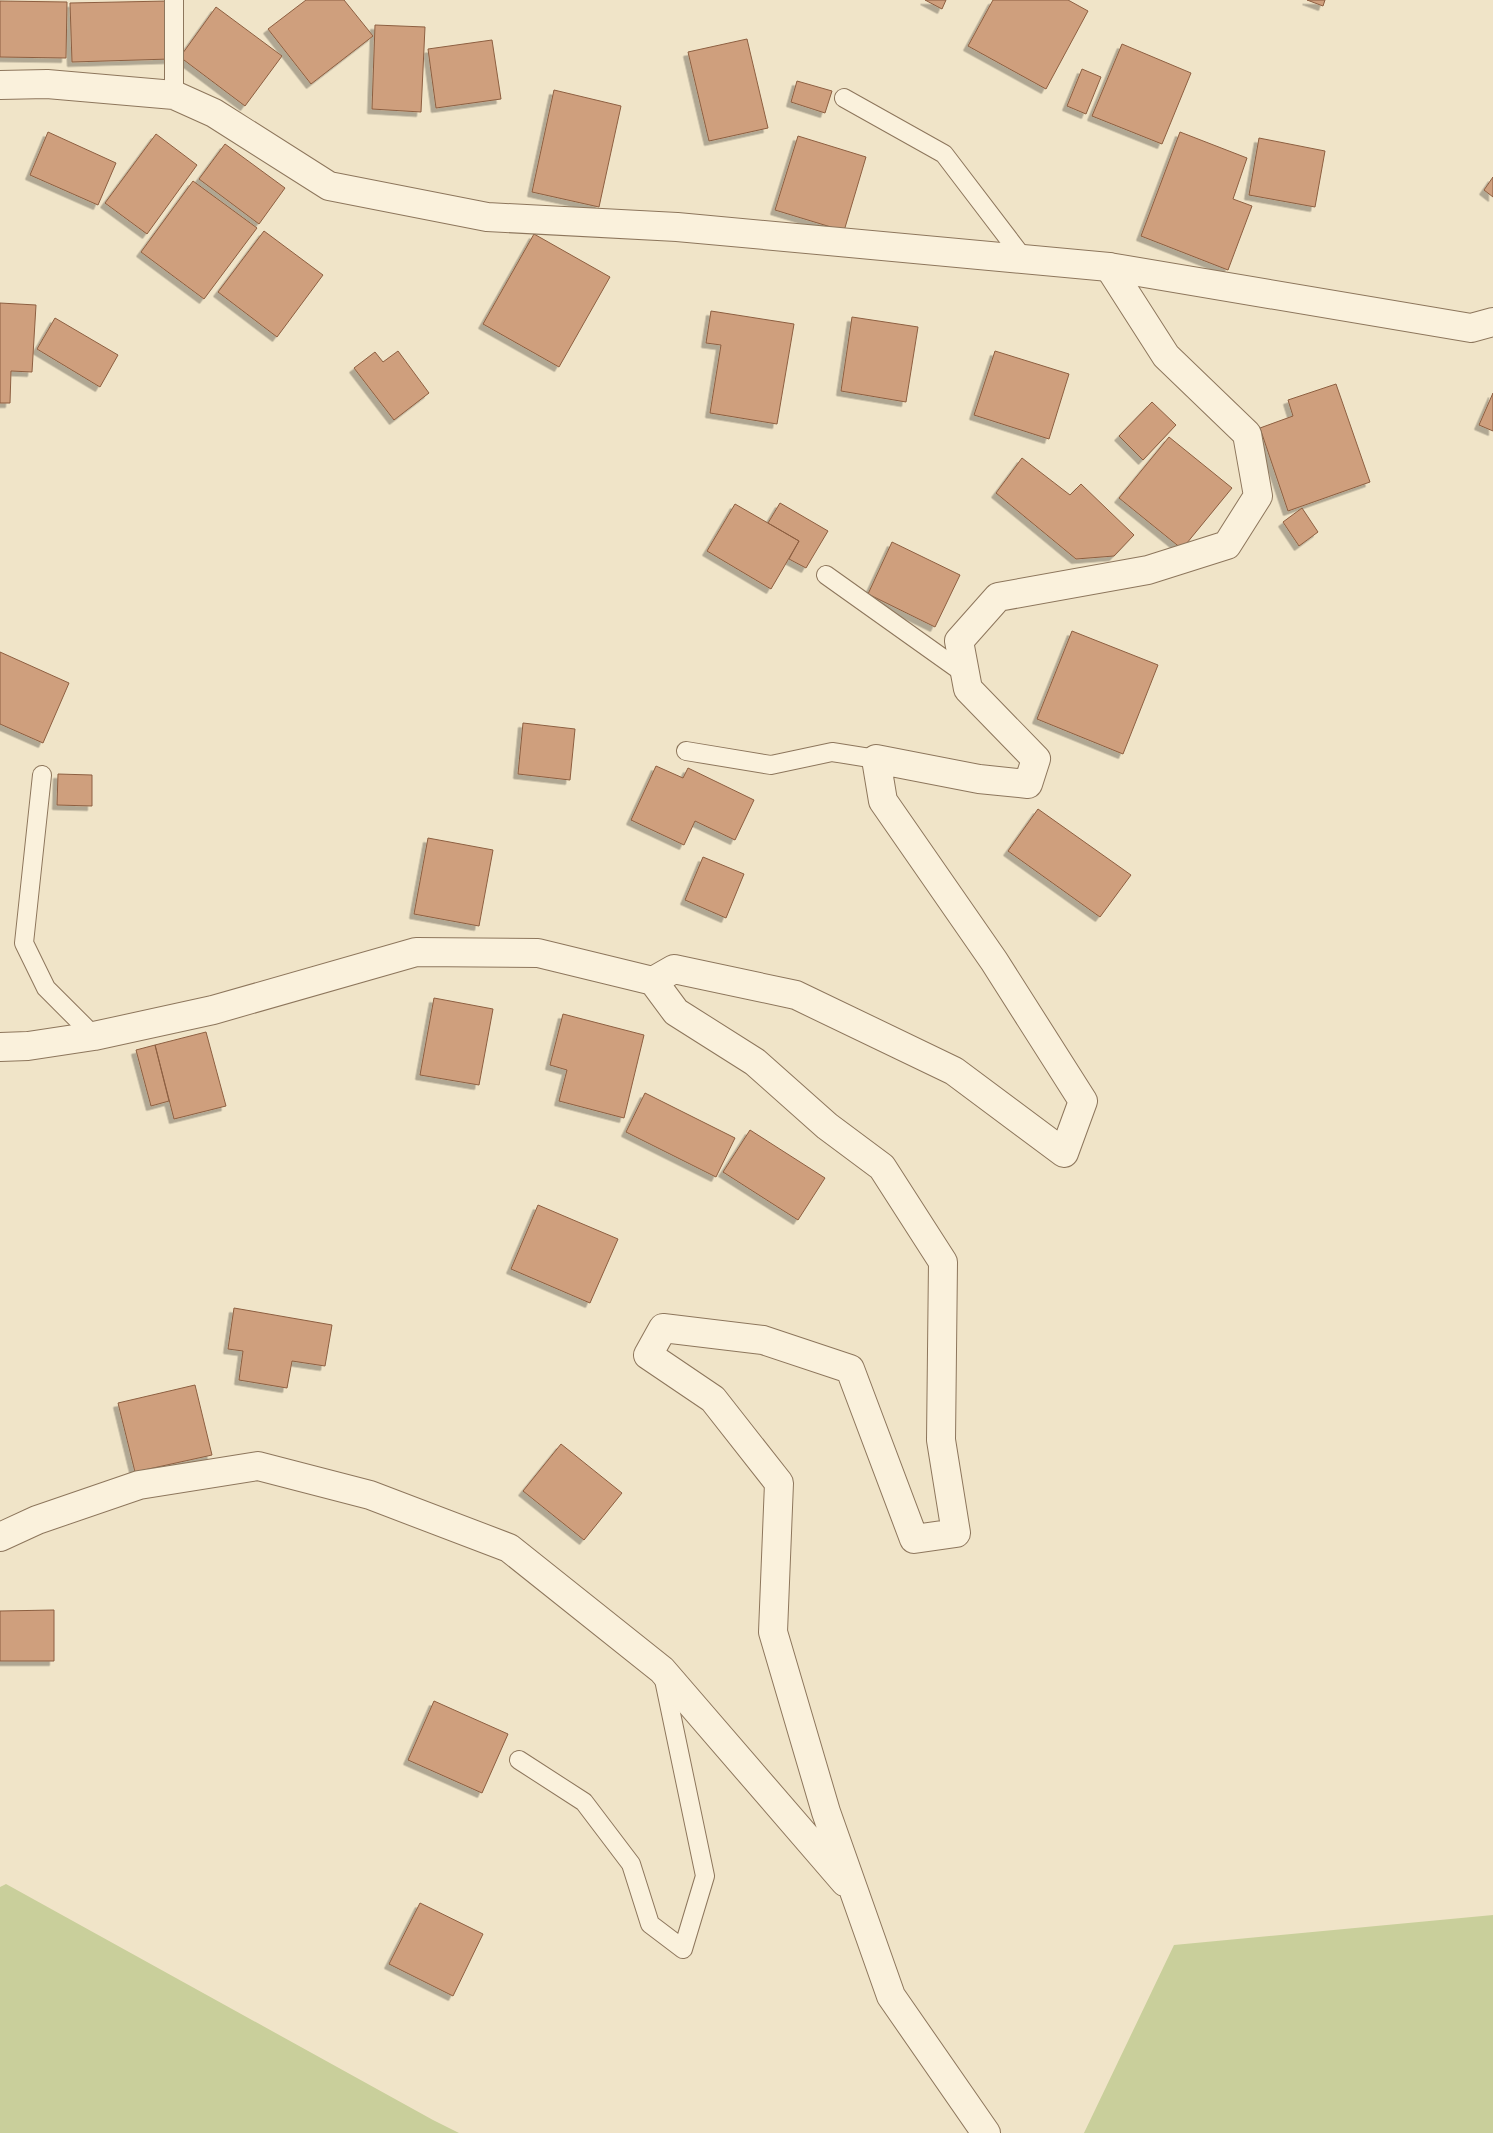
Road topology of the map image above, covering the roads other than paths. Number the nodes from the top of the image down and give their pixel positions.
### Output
1 (174, 0) edge
2 (0, 85) edge
3 (174, 95) junction
4 (844, 98) dead end
5 (1024, 259) junction
6 (1109, 267) junction
7 (1493, 322) edge
8 (826, 574) dead end
9 (965, 674) junction
10 (686, 751) dead end
11 (876, 759) junction
12 (42, 776) dead end
13 (653, 981) junction
14 (94, 1036) junction
15 (0, 1047) edge
16 (0, 1537) edge
17 (662, 1670) junction
18 (519, 1760) dead end
19 (854, 1893) junction
20 (986, 2133) edge

1 - 3 lane
2 - 3 street
3 - 5 street
4 - 5 lane
5 - 6 street
6 - 7 street
6 - 9 street
8 - 9 lane
9 - 11 street
10 - 11 lane
11 - 13 street
12 - 14 lane
13 - 14 street
13 - 19 street
14 - 15 street
16 - 17 street
17 - 18 lane
17 - 19 street
19 - 20 street

